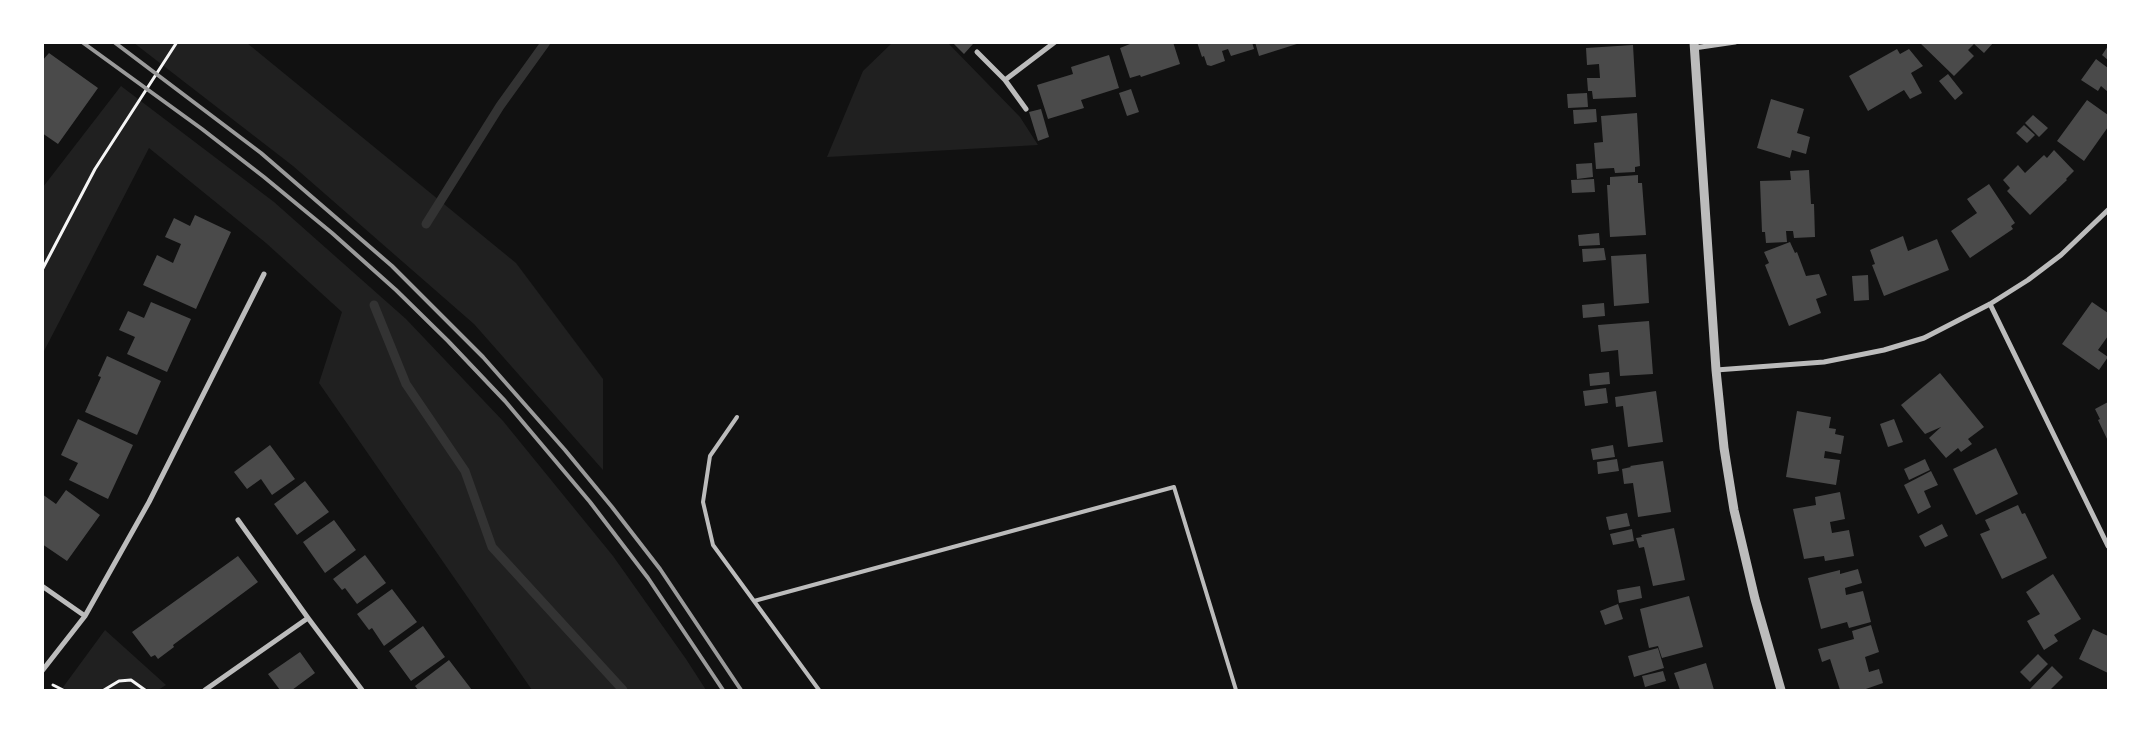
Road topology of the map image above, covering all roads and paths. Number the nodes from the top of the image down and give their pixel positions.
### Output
1 (177, 42) edge
2 (1055, 42) edge
3 (1735, 42) edge
4 (1694, 45) edge
5 (977, 52) dead end
6 (1005, 80) junction
7 (1026, 109) dead end
8 (2108, 210) edge
9 (42, 270) edge
10 (264, 274) dead end
11 (1990, 304) junction
12 (1716, 370) junction
13 (737, 417) dead end
14 (238, 520) dead end
15 (2108, 546) edge
16 (42, 586) edge
17 (754, 601) junction
18 (85, 616) junction
19 (308, 618) junction
20 (42, 671) edge
21 (104, 690) edge
22 (144, 690) edge
23 (205, 690) edge
24 (362, 690) edge
25 (819, 690) edge
26 (1236, 690) edge
27 (1780, 690) edge

1 - 9 path
2 - 6 street
3 - 4 street
4 - 12 street
5 - 6 street
6 - 7 street
8 - 11 street
10 - 18 street
11 - 12 street
11 - 15 street
12 - 27 street
13 - 17 lane
14 - 19 street
16 - 18 street
17 - 25 lane
17 - 26 lane
18 - 20 street
19 - 23 street
19 - 24 street
21 - 22 path

